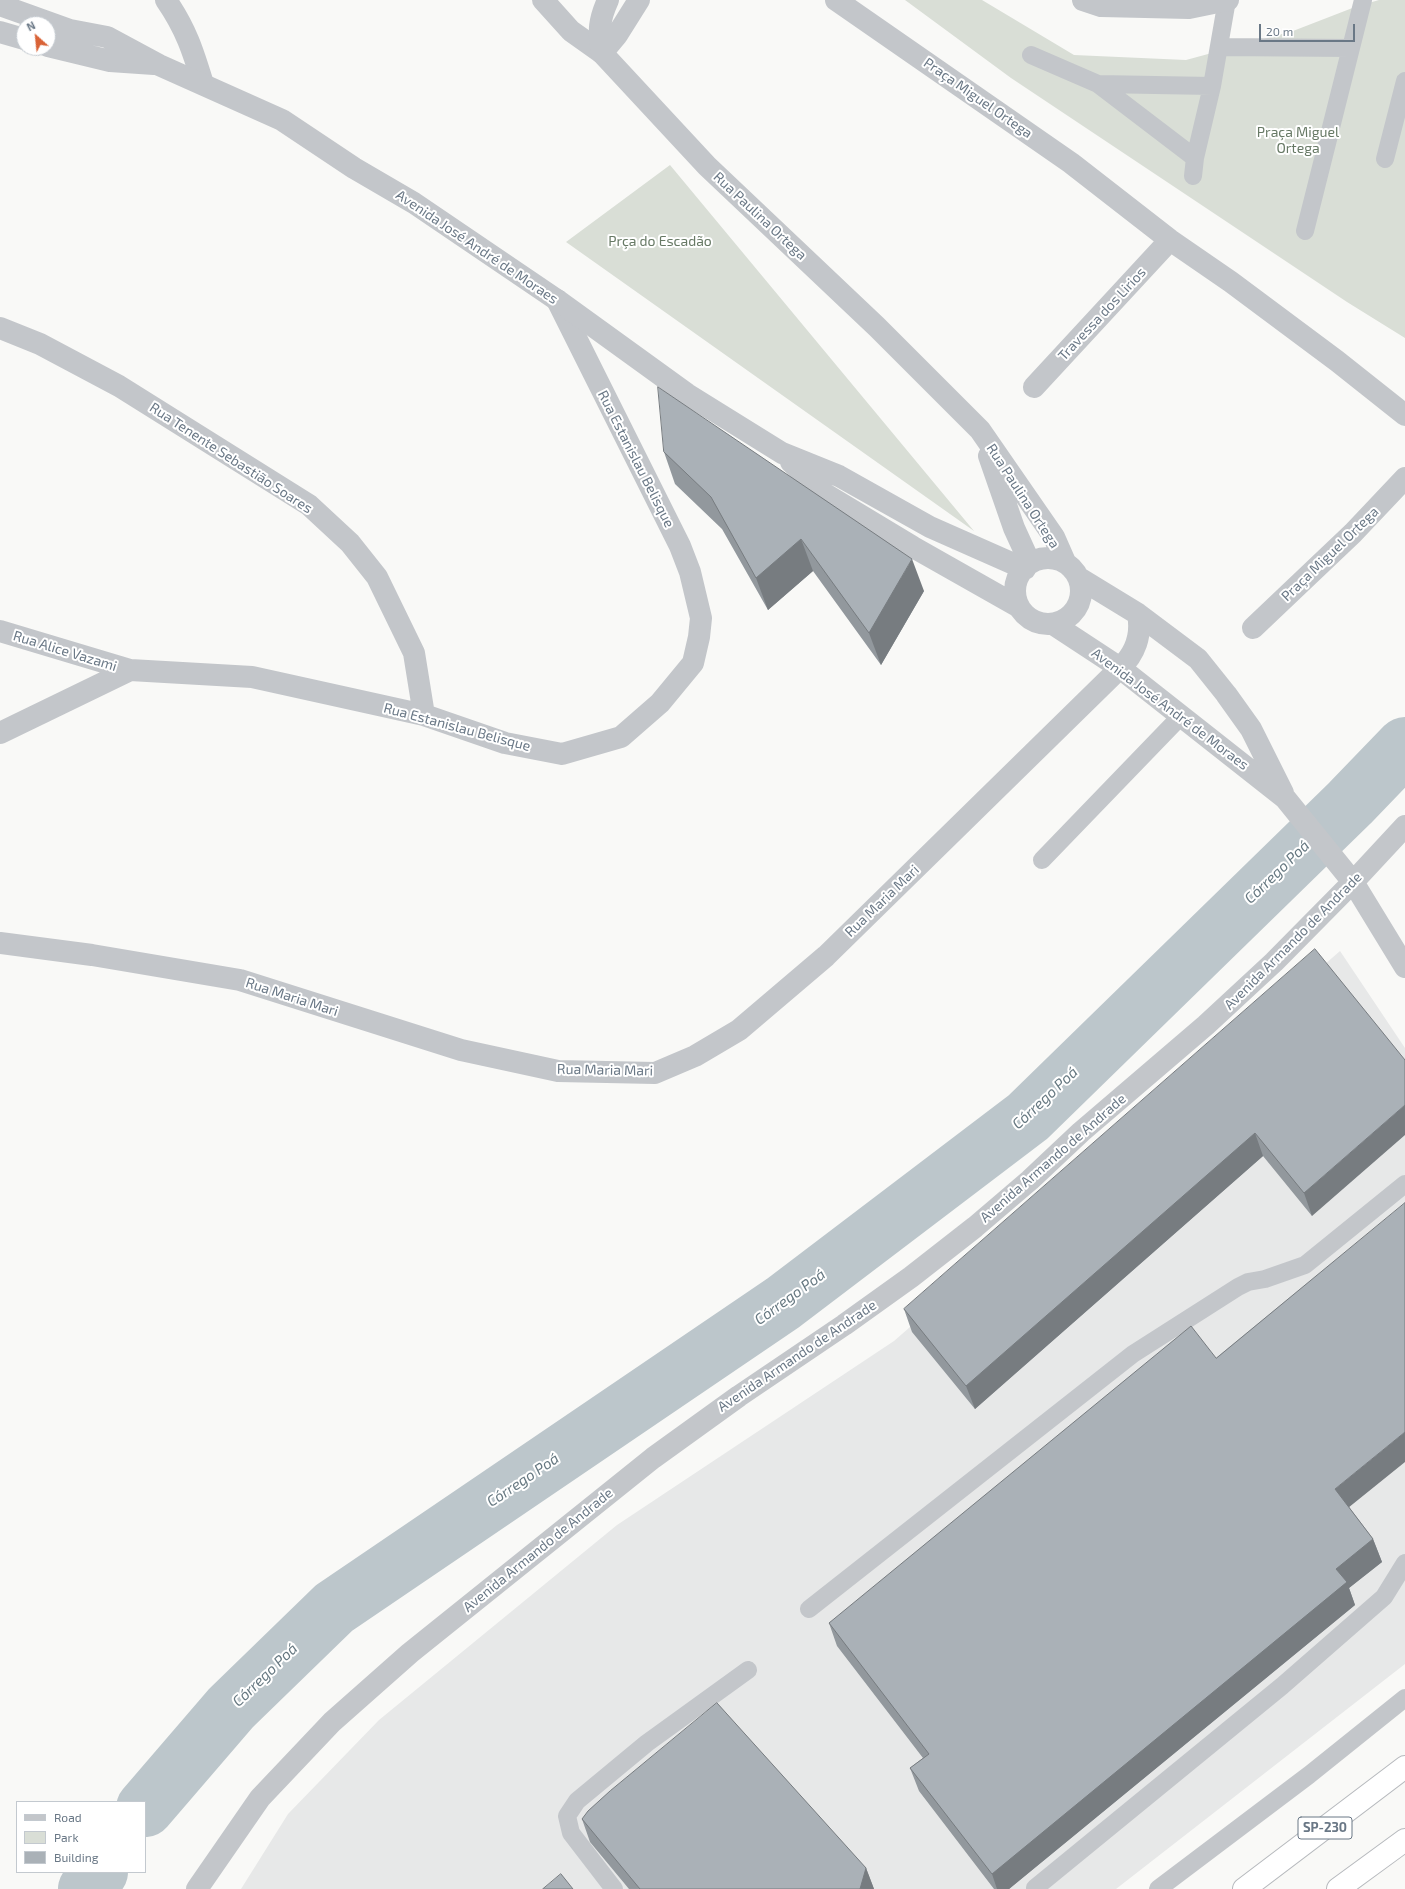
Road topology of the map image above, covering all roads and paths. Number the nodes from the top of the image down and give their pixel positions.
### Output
1 (166, 0) edge
2 (543, 0) edge
3 (608, 0) edge
4 (639, 0) edge
5 (836, 0) edge
6 (1083, 0) edge
7 (1227, 0) edge
8 (1363, 0) edge
9 (0, 5) edge
10 (0, 32) edge
11 (16, 37) edge
12 (1220, 47) junction
13 (56, 48) edge
14 (1351, 48) junction
15 (602, 53) junction
16 (1031, 55) dead end
17 (159, 65) junction
18 (1405, 81) edge
19 (203, 84) junction
20 (1098, 84) junction
21 (1212, 86) junction
22 (1195, 158) junction
23 (1385, 159) dead end
24 (1193, 176) dead end
25 (1305, 231) dead end
26 (1170, 240) junction
27 (557, 300) junction
28 (0, 328) edge
29 (1034, 387) dead end
30 (1405, 415) edge
31 (980, 430) junction
32 (782, 453) junction
33 (1405, 478) edge
34 (1027, 566) junction
35 (1072, 570) junction
36 (1019, 607) junction
37 (1138, 614) junction
38 (1053, 624) junction
39 (1253, 628) dead end
40 (0, 631) edge
41 (1120, 668) junction
42 (130, 670) junction
43 (424, 715) junction
44 (1181, 716) junction
45 (0, 733) edge
46 (1285, 798) junction
47 (1405, 826) edge
48 (1042, 860) dead end
49 (1353, 882) junction
50 (0, 942) edge
51 (1405, 967) edge
52 (1405, 1184) edge
53 (1405, 1563) edge
54 (809, 1609) dead end
55 (748, 1670) dead end
56 (1405, 1698) edge
57 (1405, 1767) edge
58 (1405, 1840) edge
59 (1035, 1888) edge
60 (197, 1889) edge
61 (614, 1889) edge
62 (1158, 1889) edge
63 (1244, 1889) edge
64 (1338, 1889) edge

1 - 19 street
2 - 15 street, Rua Paulina Ortega
3 - 15 street
4 - 15 street
5 - 26 street, Praça Miguel Ortega
6 - 7 street
7 - 12 lane
8 - 14 lane
9 - 17 street, Avenida José André de Moraes
10 - 11 street
12 - 14 lane
12 - 21 lane
13 - 17 street, Avenida José André de Moraes
14 - 25 lane
15 - 31 street, Rua Paulina Ortega
16 - 20 lane
17 - 19 street, Avenida José André de Moraes
18 - 23 lane
19 - 27 street, Avenida José André de Moraes
20 - 21 lane
20 - 22 lane
21 - 22 lane
22 - 24 lane
26 - 29 street, Travessa dos Lirios
26 - 30 street, Praça Miguel Ortega
27 - 32 street, Avenida José André de Moraes
27 - 43 street, Rua Estanislau Belisque
28 - 43 street, Rua Tenente Sebastião Soares
31 - 34 street, Rua Paulina Ortega
31 - 35 street, Rua Paulina Ortega
32 - 34 street, Avenida José André de Moraes
32 - 36 street, Avenida José André de Moraes
33 - 39 street, Praça Miguel Ortega
34 - 35 street
34 - 36 street
35 - 37 street, Avenida José André de Moraes
35 - 38 street
36 - 38 street
37 - 41 street, Rua Maria Mari
37 - 46 street, Avenida José André de Moraes
38 - 41 street, Avenida José André de Moraes
40 - 42 street, Rua Alice Vazami
41 - 44 street, Avenida José André de Moraes
41 - 50 street, Rua Maria Mari
42 - 43 street, Rua Estanislau Belisque
42 - 45 street, Rua Estanislau Belisque
44 - 46 street, Avenida José André de Moraes
44 - 48 lane
46 - 49 street, Avenida José André de Moraes
47 - 49 street, Avenida Armando de Andrade
49 - 51 street, Avenida José André de Moraes
49 - 60 street, Avenida Armando de Andrade
52 - 54 lane
53 - 59 lane
55 - 61 lane
56 - 62 lane
57 - 63 highway, SP-230
58 - 64 highway

